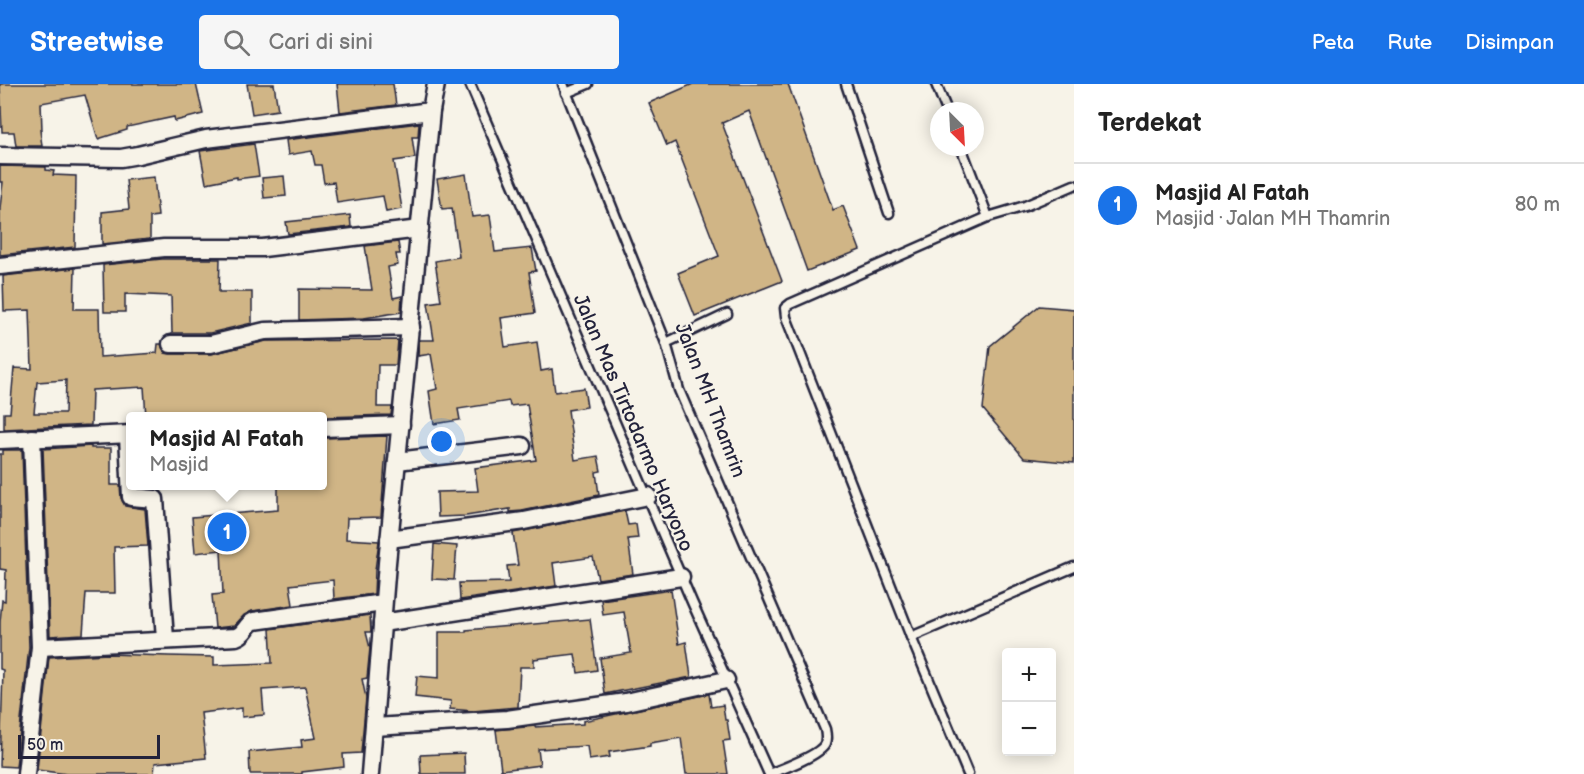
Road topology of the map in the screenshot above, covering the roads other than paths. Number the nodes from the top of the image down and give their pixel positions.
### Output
1 (436, 84) edge
2 (470, 84) edge
3 (588, 84) edge
4 (846, 84) edge
5 (936, 84) edge
6 (565, 88) edge
7 (943, 102) edge
8 (431, 111) junction
9 (0, 156) edge
10 (964, 156) edge
11 (1074, 185) edge
12 (889, 213) dead end
13 (988, 217) junction
14 (420, 229) junction
15 (0, 266) edge
16 (727, 314) dead end
17 (411, 327) junction
18 (666, 343) junction
19 (171, 344) dead end
20 (400, 425) junction
21 (327, 428) edge
22 (126, 434) edge
23 (32, 438) junction
24 (0, 440) edge
25 (522, 446) dead end
26 (397, 461) junction
27 (131, 490) edge
28 (648, 496) junction
29 (389, 539) junction
30 (1074, 567) edge
31 (681, 577) junction
32 (383, 603) junction
33 (382, 623) junction
34 (911, 637) junction
35 (165, 639) junction
36 (40, 646) junction
37 (726, 680) junction
38 (374, 727) junction
39 (26, 774) edge
40 (370, 774) edge
41 (769, 774) edge
42 (968, 774) edge

1 - 8 street
2 - 28 lane, Jalan Mas Tirtodarmo Haryono
3 - 6 lane
4 - 12 lane
5 - 7 lane
6 - 18 lane, Jalan MH Thamrin
8 - 9 street
8 - 14 street
10 - 13 lane
11 - 13 lane
13 - 34 lane
14 - 15 street
14 - 17 street
16 - 18 lane
17 - 19 street
17 - 20 street
18 - 41 lane, Jalan MH Thamrin
20 - 21 street
20 - 26 street
22 - 23 street
23 - 24 street
23 - 36 street
25 - 26 street
26 - 29 street
27 - 35 street
28 - 29 street
28 - 31 lane, Jalan Mas Tirtodarmo Haryono
29 - 32 street
30 - 34 lane
31 - 33 street
31 - 37 lane, Jalan Mas Tirtodarmo Haryono
32 - 33 street
32 - 35 street
33 - 38 street
34 - 42 lane
35 - 36 street
36 - 39 street
37 - 38 street
37 - 41 lane, Jalan Mas Tirtodarmo Haryono
38 - 40 street

